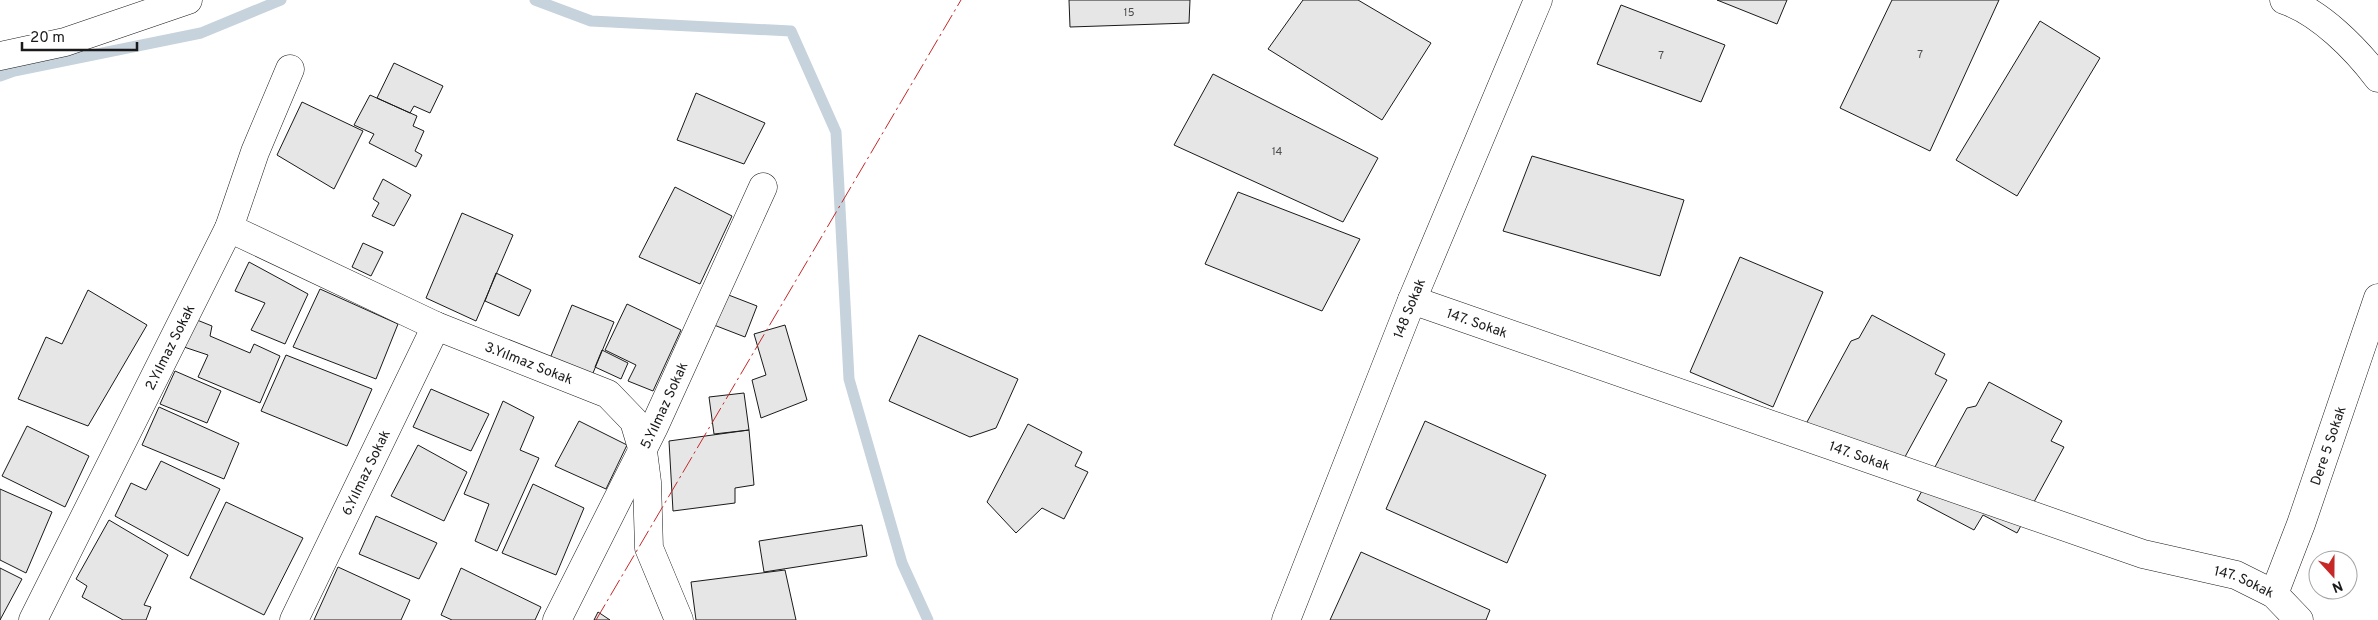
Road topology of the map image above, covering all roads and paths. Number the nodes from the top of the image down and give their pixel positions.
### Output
1 (188, 0) edge
2 (1538, 0) edge
3 (2284, 0) edge
4 (0, 56) edge
5 (290, 69) dead end
6 (2378, 78) edge
7 (763, 187) dead end
8 (229, 228) junction
9 (2378, 298) edge
10 (1412, 300) junction
11 (436, 326) junction
12 (643, 451) junction
13 (2274, 594) junction
14 (33, 620) edge
15 (294, 620) edge
16 (557, 620) edge
17 (679, 620) edge
18 (1286, 620) edge
19 (2299, 620) edge

1 - 4 street
2 - 10 street, 148 Sokak
3 - 6 street
5 - 8 street, 2.Yılmaz Sokak
7 - 12 street, 5.Yılmaz Sokak
8 - 11 street, 3.Yılmaz Sokak
8 - 14 street, 2.Yılmaz Sokak
9 - 13 street, Dere 5 Sokak
10 - 13 street, 147. Sokak
10 - 18 street, 148 Sokak
11 - 12 street, 3.Yılmaz Sokak
11 - 15 street, 6.Yılmaz Sokak
12 - 16 street, 5.Yılmaz Sokak
12 - 17 street, 3.Yılmaz Sokak
13 - 19 street, 147. Sokak

